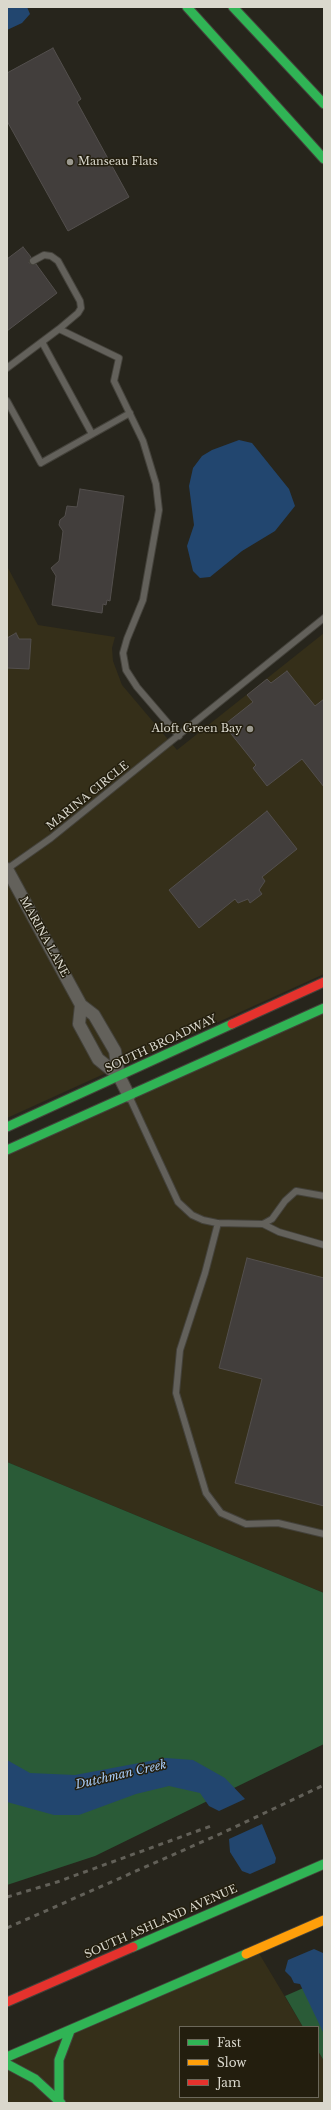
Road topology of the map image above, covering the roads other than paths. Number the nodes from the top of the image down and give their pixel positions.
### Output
1 (187, 7) edge
2 (233, 7) edge
3 (324, 104) edge
4 (324, 159) edge
5 (33, 261) dead end
6 (59, 329) junction
7 (42, 342) junction
8 (7, 368) edge
9 (7, 400) edge
10 (130, 413) junction
11 (92, 434) junction
12 (324, 618) edge
13 (178, 736) junction
14 (7, 869) edge
15 (324, 982) edge
16 (81, 1005) junction
17 (324, 1008) edge
18 (119, 1076) junction
19 (129, 1096) junction
20 (7, 1127) edge
21 (7, 1150) edge
22 (324, 1196) edge
23 (218, 1223) junction
24 (263, 1224) junction
25 (324, 1245) edge
26 (324, 1534) edge
27 (324, 1864) edge
28 (324, 1920) edge
29 (7, 2002) edge
30 (70, 2031) junction
31 (7, 2057) edge
32 (7, 2064) edge
33 (60, 2101) edge

1 - 4 main road
2 - 3 main road
5 - 6 lane
6 - 7 lane
6 - 10 lane
7 - 8 lane
7 - 11 lane
9 - 11 lane
10 - 11 lane
10 - 13 lane
12 - 13 lane, MARINA CIRCLE
13 - 14 lane, MARINA CIRCLE
14 - 16 street, MARINA LANE
15 - 18 main road, SOUTH BROADWAY
16 - 18 street, MARINA LANE
16 - 18 street, MARINA LANE
17 - 19 main road
18 - 19 street, MARINA LANE
18 - 20 main road, SOUTH BROADWAY
19 - 21 main road
19 - 23 lane
22 - 24 lane
23 - 24 lane
23 - 26 lane
24 - 25 lane
27 - 29 main road, SOUTH ASHLAND AVENUE
28 - 30 main road
30 - 31 main road
30 - 33 main road
32 - 33 main road

